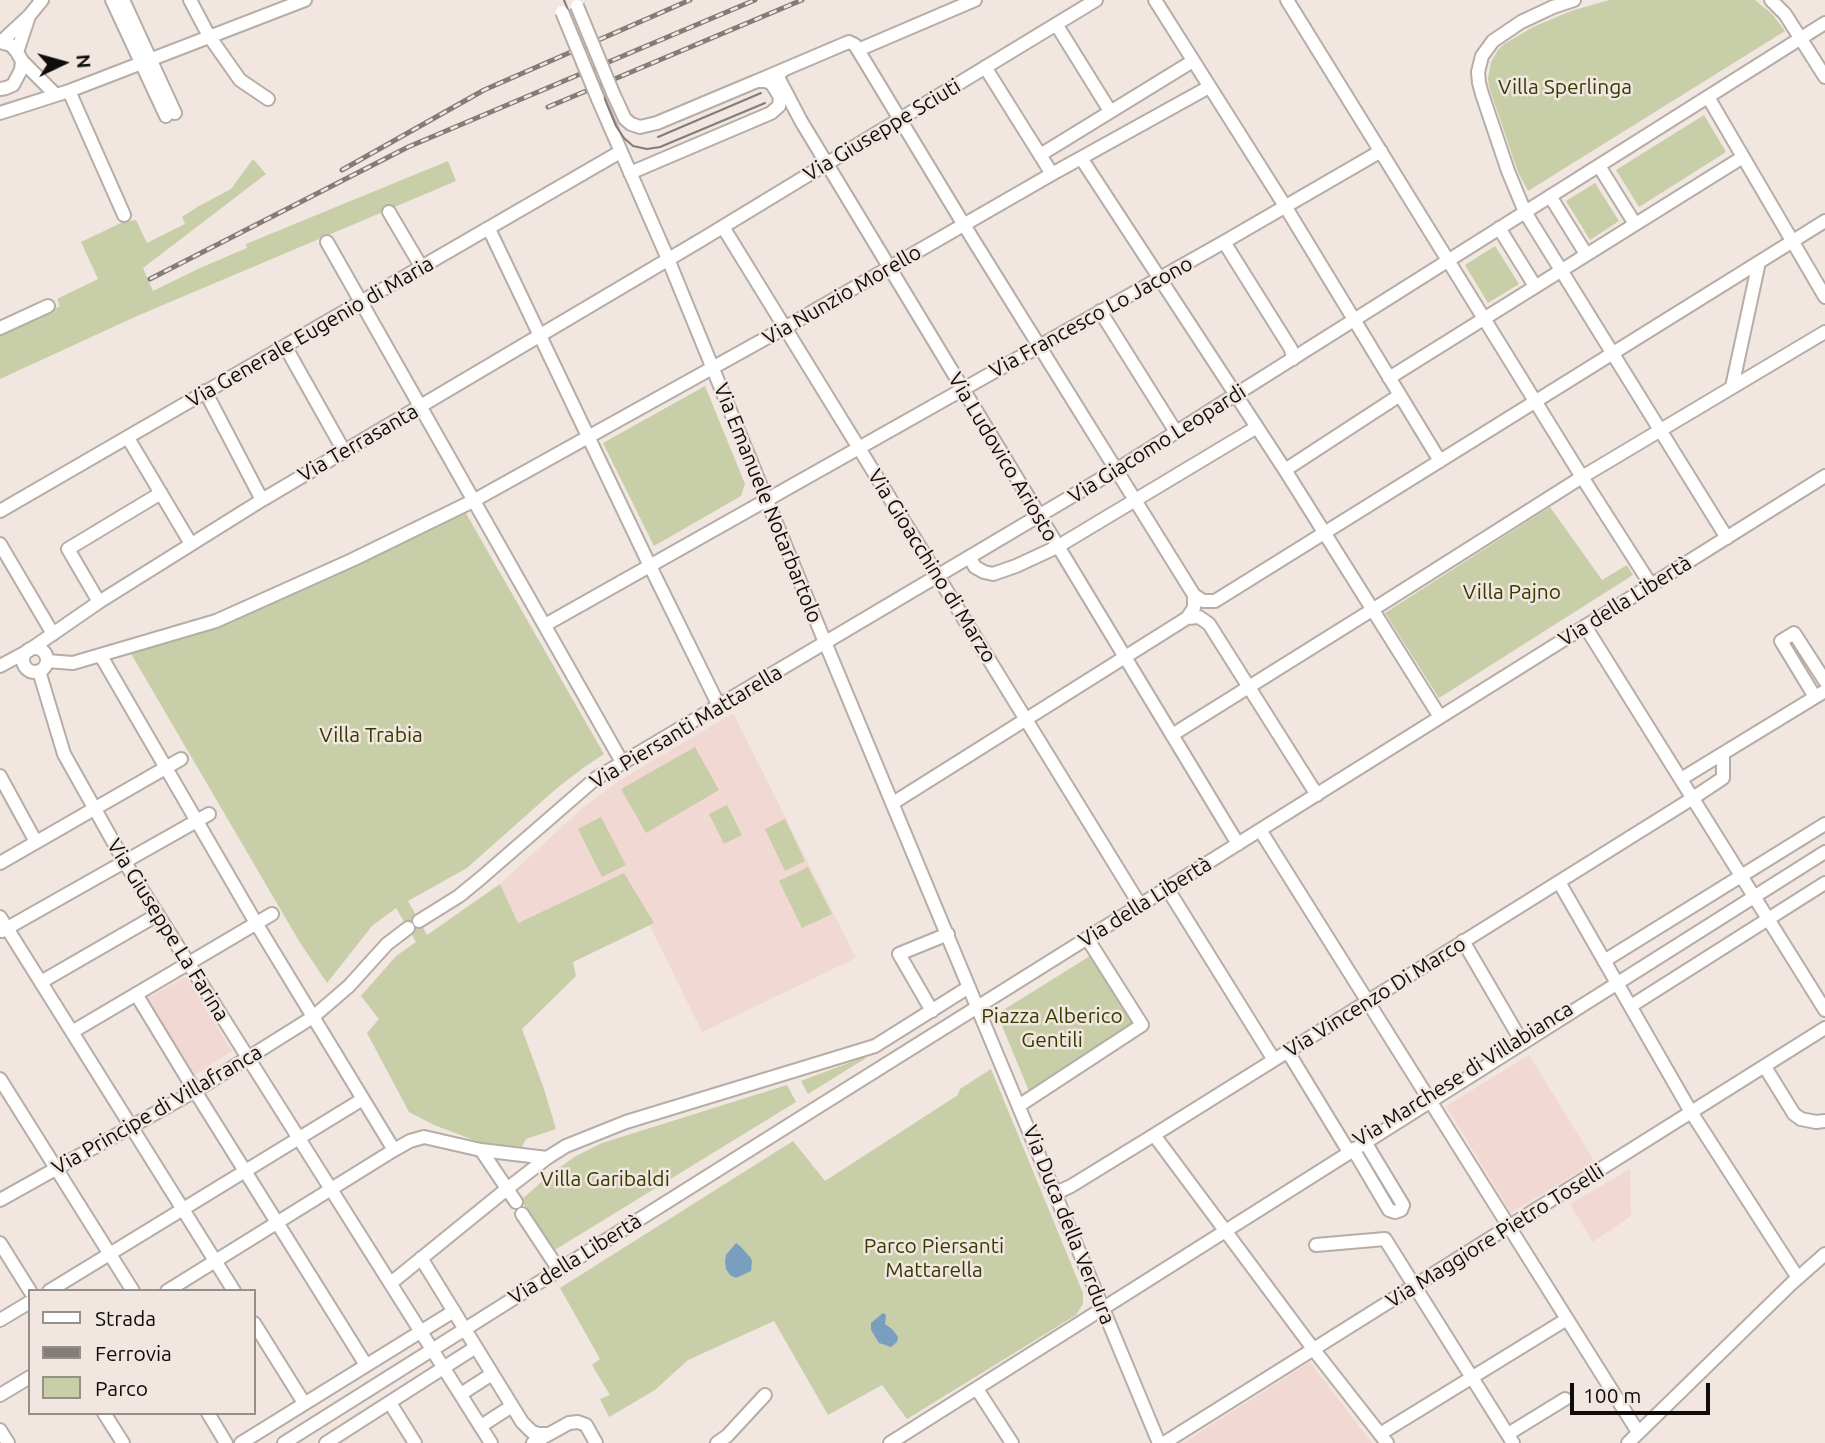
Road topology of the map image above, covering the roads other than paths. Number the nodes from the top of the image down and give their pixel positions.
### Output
1 (42, 0) edge
2 (112, 0) edge
3 (123, 0) edge
4 (190, 0) edge
5 (266, 0) edge
6 (975, 0) edge
7 (1096, 0) edge
8 (1155, 0) edge
9 (1287, 0) edge
10 (1574, 0) edge
11 (1771, 0) edge
12 (299, 1) edge
13 (575, 3) edge
14 (559, 6) edge
15 (270, 13) junction
16 (29, 16) junction
17 (1825, 23) edge
18 (1056, 24) junction
19 (209, 36) junction
20 (1801, 38) junction
21 (0, 42) edge
22 (858, 50) junction
23 (20, 57) junction
24 (146, 61) junction
25 (1193, 61) junction
26 (985, 67) junction
27 (785, 69) junction
28 (1825, 77) edge
29 (757, 81) junction
30 (1209, 87) junction
31 (2, 91) edge
32 (63, 93) junction
33 (1708, 97) junction
34 (268, 99) dead end
35 (1110, 111) junction
36 (0, 113) edge
37 (771, 113) junction
38 (170, 115) dead end
39 (899, 119) junction
40 (801, 121) junction
41 (1381, 151) junction
42 (620, 152) junction
43 (1040, 155) junction
44 (1743, 157) junction
45 (1081, 158) junction
46 (826, 163) junction
47 (1599, 166) junction
48 (630, 173) junction
49 (1052, 174) junction
50 (1550, 196) junction
51 (1285, 206) junction
52 (389, 212) dead end
53 (1525, 212) junction
54 (124, 215) dead end
55 (1825, 221) edge
56 (1635, 223) junction
57 (964, 225) junction
58 (723, 227) junction
59 (489, 229) junction
60 (1499, 229) junction
61 (1792, 241) junction
62 (327, 242) dead end
63 (1224, 242) junction
64 (1586, 254) junction
65 (668, 259) junction
66 (1449, 260) junction
67 (1759, 262) junction
68 (422, 268) junction
69 (889, 268) junction
70 (1561, 270) junction
71 (1159, 278) junction
72 (1535, 286) junction
73 (1825, 297) edge
74 (361, 302) junction
75 (48, 306) dead end
76 (1100, 311) junction
77 (1485, 318) junction
78 (1354, 320) junction
79 (786, 327) junction
80 (0, 328) edge
81 (1825, 332) edge
82 (540, 336) junction
83 (285, 346) junction
84 (1040, 346) junction
85 (1612, 353) junction
86 (1293, 359) junction
87 (713, 368) junction
88 (1389, 378) junction
89 (1732, 387) junction
90 (963, 390) junction
91 (205, 391) junction
92 (1236, 395) junction
93 (1400, 395) junction
94 (1536, 402) junction
95 (420, 407) junction
96 (1257, 427) junction
97 (1661, 431) junction
98 (1176, 432) junction
99 (128, 438) junction
100 (588, 438) junction
101 (859, 448) junction
102 (344, 451) junction
103 (1440, 461) junction
104 (1116, 470) junction
105 (1284, 470) junction
106 (1825, 476) edge
107 (1582, 477) junction
108 (161, 493) junction
109 (262, 500) junction
110 (767, 500) junction
111 (473, 501) junction
112 (1135, 501) junction
113 (0, 512) edge
114 (1039, 517) junction
115 (1325, 534) junction
116 (1727, 538) junction
117 (0, 544) edge
118 (191, 544) junction
119 (1057, 547) junction
120 (970, 558) junction
121 (650, 566) junction
122 (938, 577) junction
123 (1651, 585) junction
124 (1194, 595) junction
125 (1215, 601) junction
126 (99, 602) junction
127 (1372, 610) junction
128 (1187, 618) junction
129 (1209, 624) junction
130 (545, 625) junction
131 (1585, 626) junction
132 (53, 634) junction
133 (826, 643) junction
134 (28, 651) junction
135 (101, 656) junction
136 (1124, 657) junction
137 (0, 666) edge
138 (43, 666) junction
139 (1249, 688) junction
140 (1822, 692) edge
141 (719, 706) junction
142 (1440, 717) junction
143 (1027, 720) junction
144 (1172, 735) junction
145 (1723, 754) junction
146 (181, 759) dead end
147 (622, 762) junction
148 (165, 767) junction
149 (0, 776) edge
150 (1681, 779) junction
151 (1317, 795) junction
152 (1693, 798) junction
153 (893, 803) junction
154 (93, 809) junction
155 (209, 814) dead end
156 (197, 821) junction
157 (1825, 824) edge
158 (1260, 830) junction
159 (36, 842) junction
160 (1238, 844) junction
161 (1825, 846) edge
162 (1825, 852) edge
163 (124, 861) junction
164 (0, 863) edge
165 (1742, 876) junction
166 (1559, 882) junction
167 (1825, 883) edge
168 (1167, 888) junction
169 (1753, 895) junction
170 (1140, 905) junction
171 (157, 915) junction
172 (272, 915) dead end
173 (1768, 919) junction
174 (256, 923) junction
175 (2, 926) edge
176 (948, 934) junction
177 (1087, 938) junction
178 (1463, 942) junction
179 (1604, 961) junction
180 (188, 964) junction
181 (1616, 981) junction
182 (41, 982) junction
183 (970, 987) junction
184 (136, 994) junction
185 (1367, 1002) junction
186 (978, 1006) junction
187 (1631, 1006) junction
188 (1825, 1010) edge
189 (932, 1011) junction
190 (313, 1017) junction
191 (1825, 1028) edge
192 (72, 1032) junction
193 (1521, 1041) junction
194 (1288, 1052) junction
195 (248, 1058) junction
196 (1274, 1060) junction
197 (1765, 1067) junction
198 (0, 1079) edge
199 (195, 1091) junction
200 (363, 1099) junction
201 (1429, 1099) junction
202 (1020, 1105) junction
203 (1691, 1112) junction
204 (1825, 1121) edge
205 (132, 1127) junction
206 (1154, 1135) junction
207 (299, 1138) junction
208 (1365, 1142) junction
209 (394, 1150) junction
210 (481, 1150) junction
211 (1350, 1150) junction
212 (547, 1158) junction
213 (57, 1169) junction
214 (244, 1171) junction
215 (508, 1188) junction
216 (331, 1189) junction
217 (1056, 1193) junction
218 (0, 1200) edge
219 (183, 1209) junction
220 (276, 1222) junction
221 (1510, 1227) junction
222 (1224, 1228) junction
223 (0, 1242) edge
224 (1316, 1245) dead end
225 (110, 1254) junction
226 (1825, 1254) edge
227 (421, 1258) junction
228 (215, 1261) junction
229 (559, 1270) junction
230 (1798, 1278) junction
231 (391, 1283) junction
232 (1413, 1287) junction
233 (29, 1289) edge
234 (52, 1289) edge
235 (132, 1289) edge
236 (170, 1289) edge
237 (233, 1289) edge
238 (28, 1303) edge
239 (1102, 1305) junction
240 (454, 1311) junction
241 (1567, 1319) junction
242 (0, 1320) edge
243 (256, 1326) edge
244 (465, 1330) junction
245 (421, 1331) junction
246 (476, 1347) junction
247 (433, 1350) junction
248 (1314, 1350) junction
249 (366, 1365) junction
250 (444, 1368) junction
251 (492, 1374) junction
252 (1473, 1377) junction
253 (28, 1378) edge
254 (977, 1389) junction
255 (461, 1394) junction
256 (0, 1395) edge
257 (765, 1395) dead end
258 (1565, 1399) dead end
259 (390, 1403) junction
260 (304, 1404) junction
261 (512, 1406) junction
262 (105, 1415) edge
263 (209, 1415) edge
264 (481, 1426) junction
265 (0, 1430) edge
266 (1638, 1432) junction
267 (548, 1434) junction
268 (1383, 1438) edge
269 (1510, 1439) edge
270 (328, 1442) edge
271 (8, 1443) edge
272 (123, 1443) edge
273 (226, 1443) edge
274 (241, 1443) edge
275 (284, 1443) edge
276 (415, 1443) edge
277 (491, 1443) edge
278 (533, 1443) edge
279 (596, 1443) edge
280 (717, 1443) edge
281 (890, 1443) edge
282 (1012, 1443) edge
283 (1162, 1443) edge
284 (1628, 1443) edge

1 - 16 street
2 - 24 street
3 - 24 street
4 - 19 street
5 - 15 street
6 - 22 street
7 - 18 street, Via Giuseppe Sciuti
8 - 25 street
9 - 41 street
10 - 53 street
11 - 20 street
12 - 15 street
13 - 29 street, bridge
14 - 42 street, Via Emanuele Notarbartolo, bridge
15 - 19 street
16 - 21 street
16 - 23 street
17 - 20 street, Via Giacomo Leopardi
18 - 26 street, Via Giuseppe Sciuti
18 - 35 street
19 - 24 street
19 - 34 street
20 - 28 street
20 - 33 street, Via Giacomo Leopardi
21 - 23 street
22 - 27 street
22 - 39 street
23 - 31 street
23 - 32 street
24 - 32 street
24 - 38 street
25 - 30 street
25 - 35 street
26 - 39 street, Via Giuseppe Sciuti
26 - 43 street
27 - 29 street
27 - 40 street, Via Ludovico Ariosto
29 - 37 street
30 - 45 street, Via Nunzio Morello
30 - 51 street
32 - 36 street
32 - 54 street
33 - 44 street
33 - 47 street, Via Giacomo Leopardi
35 - 43 street
37 - 40 street
37 - 48 street
39 - 46 street, Via Giuseppe Sciuti
39 - 57 street
40 - 46 street, Via Ludovico Ariosto
41 - 51 street, Via Francesco Lo Jacono
41 - 66 street
42 - 48 street, Via Emanuele Notarbartolo
42 - 59 street, Via Generale Eugenio di Maria
43 - 49 street
44 - 56 street
44 - 61 street
45 - 49 street, Via Nunzio Morello
45 - 71 street
46 - 58 street, Via Giuseppe Sciuti
46 - 69 street, Via Ludovico Ariosto
47 - 50 street, Via Giacomo Leopardi
47 - 56 street
48 - 65 street, Via Emanuele Notarbartolo
49 - 57 street, Via Nunzio Morello
50 - 53 street, Via Giacomo Leopardi
50 - 64 street
51 - 63 street, Via Francesco Lo Jacono
51 - 78 street
52 - 68 street
53 - 60 street, Via Giacomo Leopardi
53 - 70 street
55 - 61 street
56 - 64 street
57 - 69 street, Via Nunzio Morello
57 - 84 street
58 - 65 street, Via Giuseppe Sciuti
58 - 79 street, Via Gioacchino di Marzo
59 - 68 street, Via Generale Eugenio di Maria
59 - 82 street
60 - 66 street, Via Giacomo Leopardi
60 - 72 street
61 - 67 street
61 - 73 street
62 - 74 street
63 - 71 street, Via Francesco Lo Jacono
63 - 86 street
64 - 70 street
65 - 82 street, Via Terrasanta
65 - 87 street, Via Emanuele Notarbartolo
66 - 77 street
66 - 78 street, Via Giacomo Leopardi
67 - 85 street
67 - 89 street
68 - 74 street, Via Generale Eugenio di Maria
69 - 79 street, Via Nunzio Morello
69 - 90 street, Via Ludovico Ariosto
70 - 72 street
70 - 85 street
71 - 76 street, Via Francesco Lo Jacono
71 - 92 street
72 - 77 street
74 - 83 street, Via Generale Eugenio di Maria
74 - 95 street
75 - 80 street
76 - 84 street, Via Francesco Lo Jacono
76 - 98 street
77 - 88 street
77 - 94 street
78 - 86 street, Via Giacomo Leopardi
78 - 88 street
79 - 87 street, Via Nunzio Morello
79 - 101 street, Via Gioacchino di Marzo
81 - 89 street
82 - 95 street, Via Terrasanta
82 - 100 street
83 - 91 street, Via Generale Eugenio di Maria
83 - 102 street
84 - 90 street, Via Francesco Lo Jacono
84 - 104 street
85 - 94 street
85 - 97 street
86 - 92 street, Via Giacomo Leopardi
87 - 100 street, Via Nunzio Morello
87 - 110 street, Via Emanuele Notarbartolo
88 - 93 street
89 - 97 street
90 - 101 street, Via Francesco Lo Jacono
90 - 114 street, Via Ludovico Ariosto
91 - 99 street, Via Generale Eugenio di Maria
91 - 109 street
92 - 96 street
92 - 98 street, Via Giacomo Leopardi
93 - 103 street
93 - 105 street
94 - 103 street
94 - 107 street
95 - 102 street, Via Terrasanta
95 - 111 street
96 - 105 street
96 - 112 street
97 - 107 street
97 - 116 street
98 - 104 street, Via Giacomo Leopardi
99 - 108 street
99 - 113 street, Via Generale Eugenio di Maria
100 - 111 street, Via Nunzio Morello
100 - 121 street
101 - 110 street, Via Francesco Lo Jacono
101 - 122 street, Via Gioacchino di Marzo
102 - 109 street, Via Terrasanta
103 - 115 street
104 - 112 street
104 - 114 street, Via Giacomo Leopardi
105 - 115 street
106 - 116 street, Via della Libertà
107 - 123 street
107 - 127 street
108 - 118 street
108 - 126 street
109 - 118 street, Via Terrasanta
110 - 121 street, Via Francesco Lo Jacono
110 - 133 street, Via Emanuele Notarbartolo
111 - 130 street
111 - 135 street, Via Nunzio Morello
112 - 119 street
112 - 124 street
114 - 119 street, Via Ludovico Ariosto
114 - 120 street, Via Giacomo Leopardi
115 - 125 street
115 - 127 street
116 - 123 street, Via della Libertà
117 - 132 street
118 - 126 street, Via Terrasanta
119 - 120 street
119 - 136 street, Via Ludovico Ariosto
120 - 122 street, Via Giacomo Leopardi
121 - 130 street, Via Francesco Lo Jacono
121 - 141 street
122 - 133 street, Via Giacomo Leopardi
122 - 143 street, Via Gioacchino di Marzo
123 - 131 street, Via della Libertà
124 - 125 street
124 - 128 street
125 - 129 street
126 - 132 street, Via Terrasanta
127 - 139 street
127 - 142 street
128 - 129 street
128 - 136 street
129 - 139 street
130 - 147 street
131 - 142 street, Via della Libertà
131 - 150 street
132 - 134 street, Via Terrasanta
133 - 141 street, Via Piersanti Mattarella
133 - 153 street, Via Emanuele Notarbartolo
134 - 137 street, Via Terrasanta
134 - 138 street
134 - 138 street
135 - 138 street, Via Nunzio Morello
135 - 148 street
136 - 143 street
136 - 144 street, Via Ludovico Ariosto
138 - 154 street, Via Giuseppe La Farina
139 - 144 street
139 - 151 street
140 - 145 street
141 - 147 street, Via Piersanti Mattarella
142 - 151 street, Via della Libertà
143 - 153 street
143 - 170 street, Via Gioacchino di Marzo
144 - 160 street, Via Ludovico Ariosto
145 - 150 street
145 - 152 street, Via Vincenzo Di Marco
146 - 148 street
147 - 190 street, Via Piersanti Mattarella
148 - 154 street
148 - 156 street
149 - 159 street
150 - 152 street
151 - 158 street, Via della Libertà
152 - 165 street
152 - 166 street, Via Vincenzo Di Marco
153 - 176 street, Via Emanuele Notarbartolo
154 - 159 street
154 - 163 street, Via Giuseppe La Farina
155 - 156 street
156 - 163 street
156 - 174 street
157 - 165 street
158 - 160 street, Via della Libertà
158 - 185 street
159 - 164 street
160 - 168 street, Via della Libertà
161 - 169 street, Via Marchese di Villabianca
162 - 169 street, Via Marchese di Villabianca
163 - 171 street, Via Giuseppe La Farina
163 - 175 street
165 - 169 street
165 - 179 street
166 - 178 street, Via Vincenzo Di Marco
166 - 179 street
167 - 173 street
168 - 170 street, Via della Libertà
168 - 196 street
169 - 173 street
169 - 181 street, Via Marchese di Villabianca
170 - 177 street, Via della Libertà
171 - 180 street, Via Giuseppe La Farina
171 - 182 street
172 - 174 street
173 - 187 street
173 - 188 street
174 - 180 street
174 - 190 street
175 - 182 street
176 - 183 street, Via Emanuele Notarbartolo
176 - 189 street
177 - 186 street, Via della Libertà
177 - 202 street
178 - 185 street, Via Vincenzo Di Marco
178 - 193 street
179 - 181 street
180 - 184 street
180 - 195 street, Via Giuseppe La Farina
181 - 187 street
181 - 193 street, Via Marchese di Villabianca
182 - 192 street
183 - 186 street, Via Emanuele Notarbartolo
183 - 189 street
184 - 192 street
184 - 199 street
185 - 194 street, Via Vincenzo Di Marco
185 - 201 street
186 - 202 street, Via Duca della Verdura
186 - 229 street, Via della Libertà
187 - 203 street
189 - 212 street
190 - 195 street, Via Principe di Villafranca
190 - 200 street
191 - 197 street, Via Maggiore Pietro Toselli
192 - 205 street
193 - 201 street, Via Marchese di Villabianca
194 - 196 street, Via Vincenzo Di Marco
194 - 211 street
195 - 199 street, Via Principe di Villafranca
195 - 207 street, Via Giuseppe La Farina
196 - 206 street, Via Vincenzo Di Marco
197 - 203 street, Via Maggiore Pietro Toselli
197 - 204 street
198 - 213 street
199 - 205 street, Via Principe di Villafranca
199 - 214 street
200 - 207 street
200 - 209 street
201 - 208 street, Via Marchese di Villabianca
201 - 211 street, Via Marchese di Villabianca
201 - 221 street
202 - 217 street, Via Duca della Verdura
203 - 221 street, Via Maggiore Pietro Toselli
203 - 230 street
205 - 213 street, Via Principe di Villafranca
205 - 219 street
206 - 217 street, Via Vincenzo Di Marco
206 - 222 street
207 - 214 street
207 - 216 street, Via Giuseppe La Farina
208 - 211 street, Via Marchese di Villabianca
208 - 211 street
209 - 210 street
209 - 216 street
210 - 212 street
210 - 215 street
211 - 222 street, Via Marchese di Villabianca
212 - 215 street
213 - 218 street, Via Principe di Villafranca
213 - 225 street
214 - 219 street
214 - 220 street
215 - 227 street
215 - 229 street
216 - 220 street
216 - 231 street, Via Giuseppe La Farina
217 - 239 street, Via Duca della Verdura
219 - 225 street
219 - 228 street
220 - 228 street
220 - 249 street
221 - 232 street, Via Maggiore Pietro Toselli
221 - 241 street
222 - 239 street, Via Marchese di Villabianca
222 - 248 street
223 - 233 street
224 - 232 street
225 - 234 street
225 - 235 street
226 - 230 street
227 - 231 street
227 - 240 street
228 - 236 street
228 - 237 street
229 - 244 street, Via della Libertà
230 - 266 street
231 - 245 street, Via Giuseppe La Farina
232 - 248 street, Via Maggiore Pietro Toselli
232 - 252 street
238 - 242 street
239 - 254 street, Via Marchese di Villabianca
239 - 283 street, Via Duca della Verdura
240 - 244 street
240 - 245 street
241 - 252 street
241 - 266 street
243 - 260 street
244 - 246 street
244 - 247 street, Via della Libertà
245 - 247 street, Via Giuseppe La Farina
245 - 249 street
246 - 250 street
246 - 251 street
247 - 250 street, Via Giuseppe La Farina
247 - 275 street, Via della Libertà
248 - 268 street
248 - 283 street, Via Maggiore Pietro Toselli
249 - 260 street
250 - 255 street, Via Giuseppe La Farina
250 - 259 street
251 - 255 street
251 - 261 street
252 - 268 street
252 - 269 street
253 - 256 street
254 - 281 street, Via Marchese di Villabianca
254 - 282 street
255 - 264 street, Via Giuseppe La Farina
257 - 280 street
258 - 269 street
259 - 270 street
259 - 276 street
260 - 274 street
261 - 264 street
261 - 267 street
262 - 272 street
263 - 273 street
264 - 277 street, Via Giuseppe La Farina
265 - 271 street
266 - 284 street
267 - 278 street
267 - 279 street

